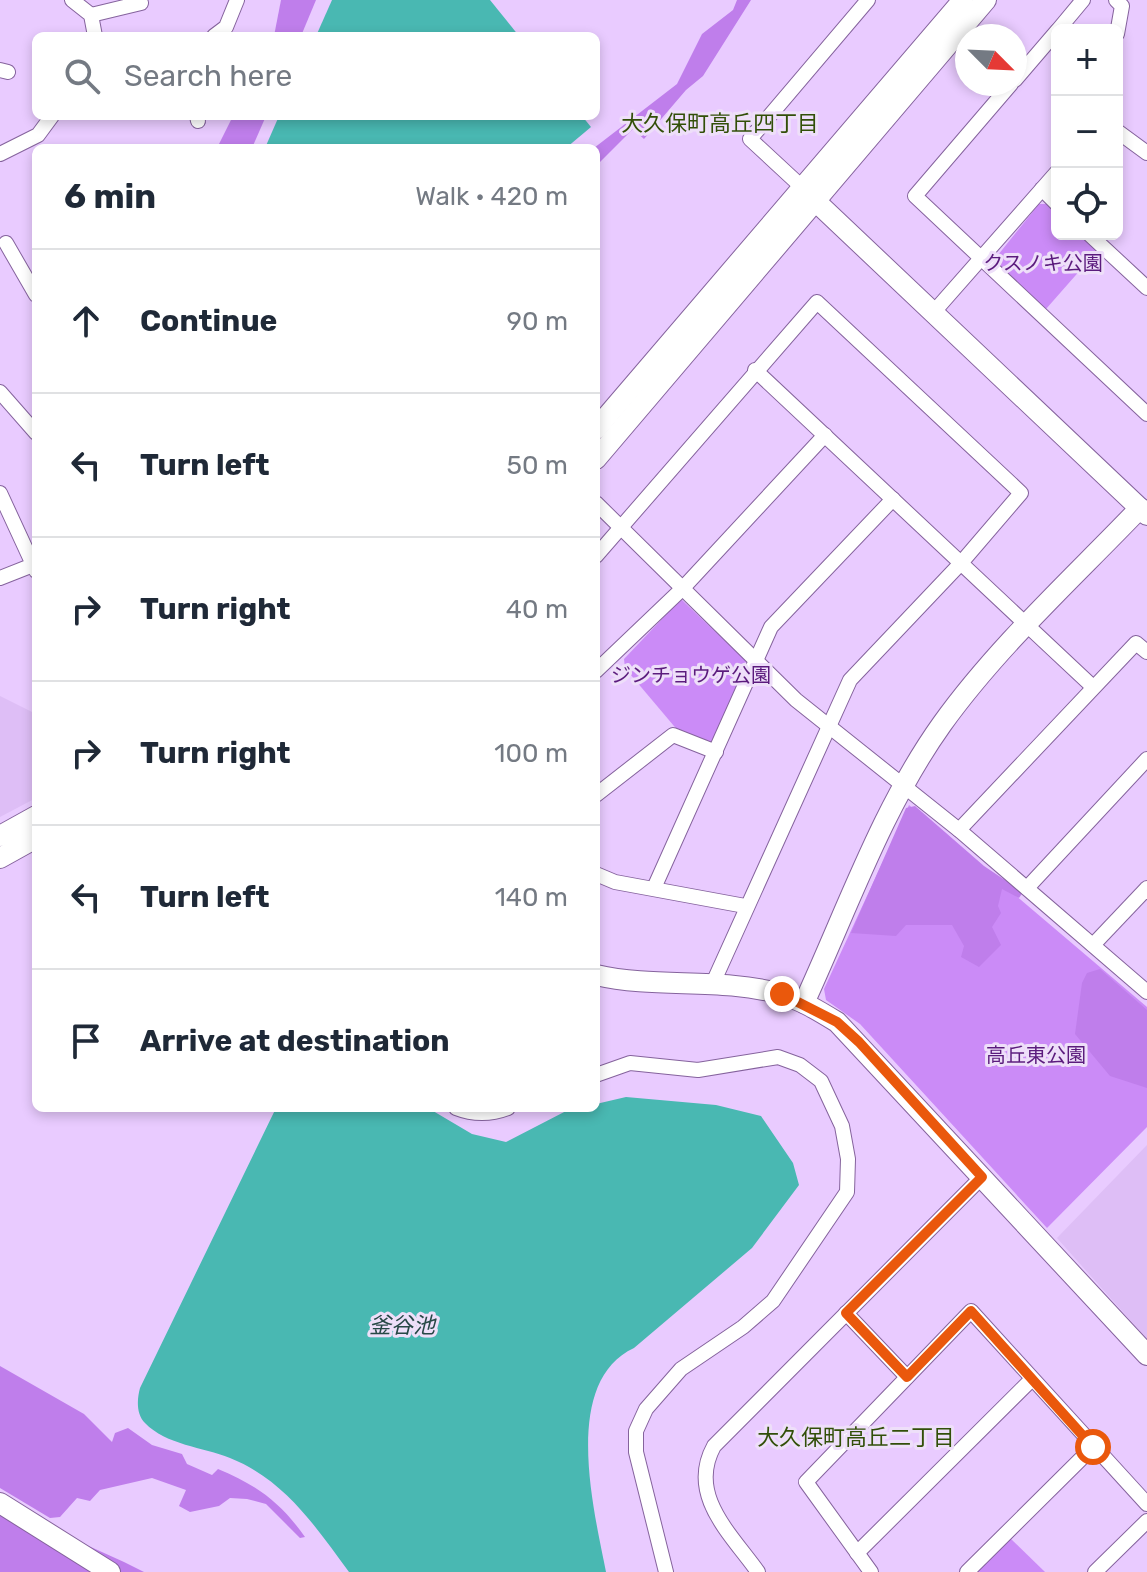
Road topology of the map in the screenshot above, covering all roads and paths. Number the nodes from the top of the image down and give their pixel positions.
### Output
1 (72, 0) edge
2 (237, 0) edge
3 (868, 0) edge
4 (963, 0) edge
5 (986, 0) edge
6 (1083, 0) edge
7 (1116, 0) edge
8 (141, 3) dead end
9 (91, 15) junction
10 (1062, 24) edge
11 (1119, 24) edge
12 (94, 32) edge
13 (219, 32) edge
14 (1051, 37) edge
15 (1027, 65) edge
16 (1001, 96) edge
17 (50, 120) edge
18 (1123, 135) edge
19 (42, 142) edge
20 (32, 145) edge
21 (1147, 153) edge
22 (0, 154) edge
23 (1051, 179) edge
24 (1042, 189) junction
25 (810, 196) junction
26 (1051, 198) edge
27 (2, 240) edge
28 (1096, 240) edge
29 (983, 259) junction
30 (1145, 280) edge
31 (32, 289) edge
32 (932, 314) junction
33 (755, 370) junction
34 (0, 392) edge
35 (1147, 414) edge
36 (600, 425) edge
37 (32, 428) edge
38 (825, 435) junction
39 (600, 454) edge
40 (0, 493) edge
41 (893, 499) junction
42 (600, 507) edge
43 (1143, 511) edge
44 (620, 527) junction
45 (600, 551) edge
46 (961, 563) junction
47 (32, 564) edge
48 (32, 569) edge
49 (0, 578) edge
50 (683, 588) junction
51 (1028, 626) junction
52 (1147, 652) edge
53 (757, 661) junction
54 (600, 667) edge
55 (1093, 687) junction
56 (827, 726) junction
57 (716, 752) junction
58 (1147, 759) edge
59 (904, 785) junction
60 (600, 792) edge
61 (32, 818) edge
62 (959, 830) junction
63 (0, 836) edge
64 (32, 840) edge
65 (0, 858) edge
66 (600, 876) edge
67 (654, 888) junction
68 (1027, 888) junction
69 (1147, 888) edge
70 (745, 906) junction
71 (1093, 945) junction
72 (600, 976) edge
73 (713, 983) junction
74 (1147, 992) edge
75 (804, 1003) junction
76 (600, 1074) edge
77 (982, 1177) junction
78 (846, 1313) junction
79 (1147, 1355) edge
80 (907, 1377) junction
81 (1032, 1379) junction
82 (1093, 1447) junction
83 (0, 1503) edge
84 (1147, 1504) edge
85 (1147, 1521) edge
86 (857, 1553) junction
87 (110, 1572) edge
88 (666, 1572) edge
89 (758, 1572) edge
90 (871, 1572) edge
91 (967, 1572) edge
92 (1095, 1572) edge

1 - 9 street
2 - 13 street
3 - 25 street
4 - 25 street
5 - 25 street
6 - 10 street
7 - 11 street
8 - 9 street
9 - 12 street
14 - 15 street
16 - 29 street
17 - 19 street
18 - 21 street
20 - 22 street
23 - 24 street
24 - 26 street
24 - 29 street
25 - 32 street
25 - 36 street
25 - 39 street
27 - 31 street
28 - 30 street
29 - 32 street
29 - 35 street
32 - 43 street
33 - 38 street
33 - 44 street
33 - 46 street
34 - 37 street
38 - 41 street
38 - 50 street
40 - 47 street
41 - 46 street
41 - 53 street
42 - 44 street
43 - 51 street
44 - 45 street
44 - 50 street
46 - 51 street
46 - 56 street
48 - 49 street
50 - 53 street
50 - 54 street
51 - 55 street
51 - 59 street
52 - 55 street
53 - 56 street
53 - 57 street
55 - 62 street
56 - 59 street
56 - 70 street
57 - 60 street
57 - 67 street
58 - 68 street
59 - 62 street
59 - 75 street
61 - 63 street
62 - 68 street
64 - 65 street
66 - 67 street
67 - 70 street
68 - 71 street
69 - 71 street
70 - 73 street
71 - 74 street
72 - 73 street
73 - 75 street
75 - 77 street
76 - 88 street
77 - 78 street
77 - 79 street
78 - 80 street
78 - 89 street
80 - 81 street
80 - 86 street
81 - 82 street
81 - 86 street
82 - 84 street
82 - 91 street
83 - 87 street
85 - 92 street
86 - 90 street

